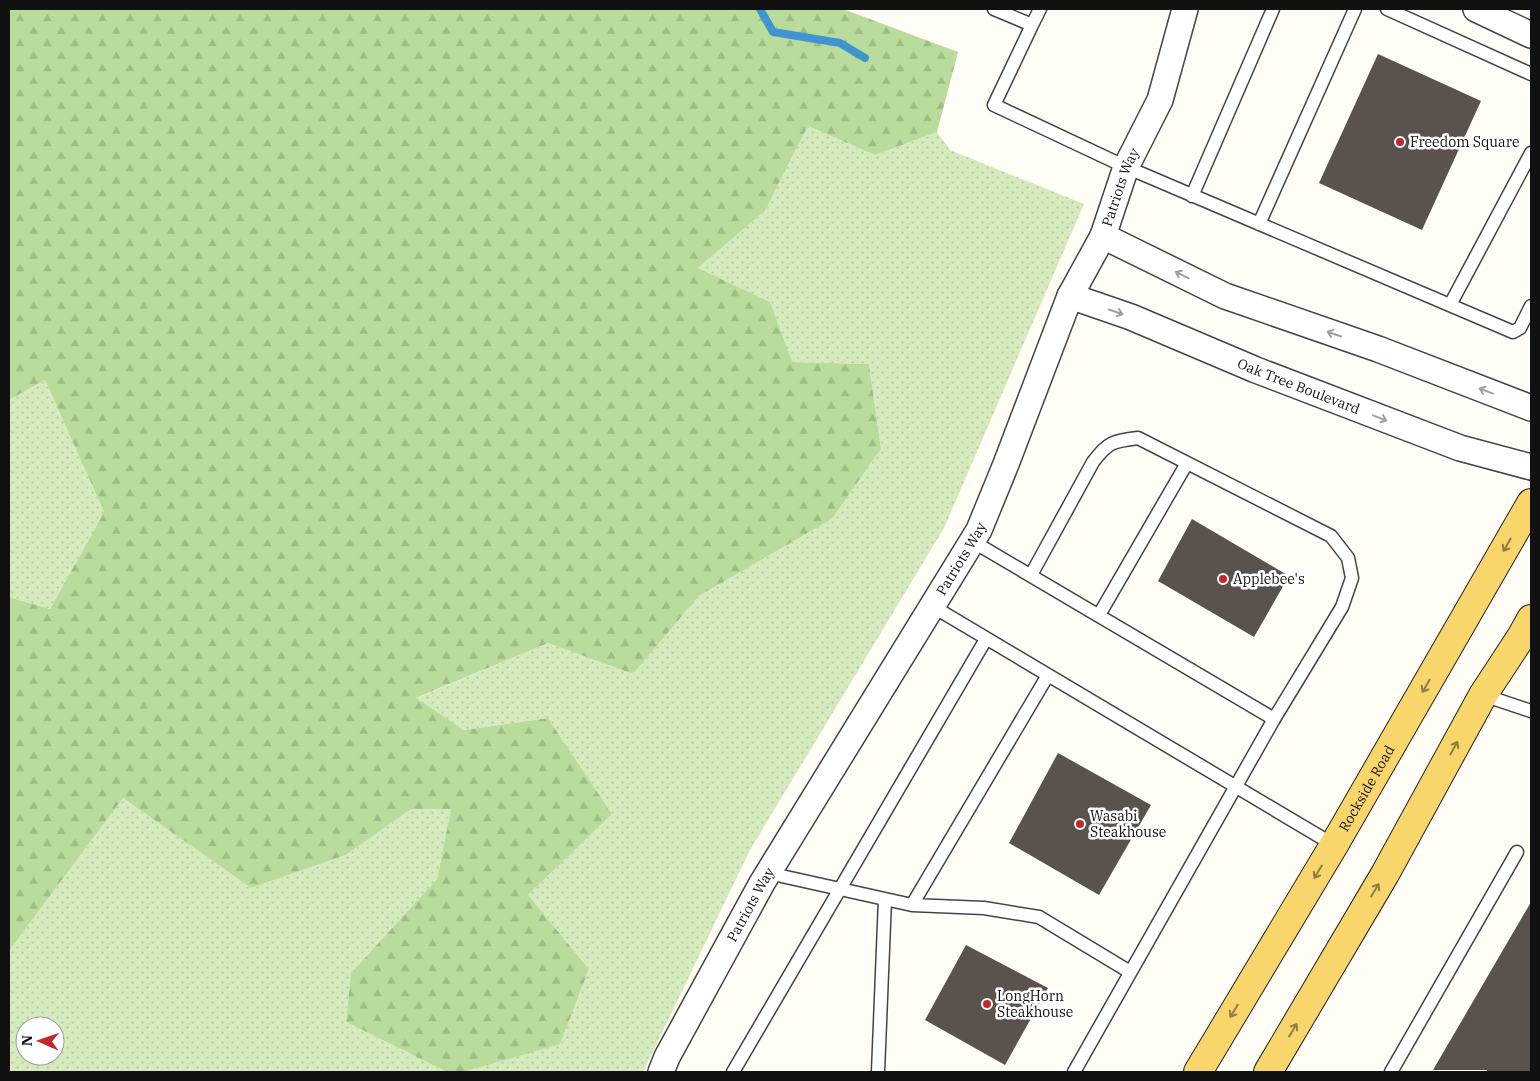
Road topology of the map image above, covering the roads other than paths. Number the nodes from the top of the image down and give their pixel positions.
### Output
1 (994, 9) edge
2 (1040, 9) edge
3 (1185, 9) edge
4 (1273, 9) edge
5 (1355, 9) edge
6 (1387, 9) edge
7 (1476, 9) edge
8 (1032, 25) junction
9 (1531, 35) edge
10 (1531, 74) edge
11 (1531, 153) edge
12 (1126, 167) junction
13 (1192, 196) junction
14 (1259, 224) junction
15 (1103, 236) junction
16 (1070, 296) junction
17 (1450, 305) junction
18 (1531, 306) edge
19 (1531, 408) edge
20 (1187, 463) junction
21 (1531, 467) edge
22 (1531, 503) edge
23 (972, 541) junction
24 (1032, 576) junction
25 (932, 606) junction
26 (1099, 615) junction
27 (1528, 633) edge
28 (986, 638) junction
29 (1048, 675) junction
30 (1483, 695) junction
31 (1531, 711) edge
32 (1274, 718) junction
33 (1235, 786) junction
34 (1334, 845) junction
35 (1517, 852) dead end
36 (768, 873) junction
37 (841, 889) junction
38 (885, 899) junction
39 (912, 905) junction
40 (1130, 972) junction
41 (661, 1072) edge
42 (733, 1072) edge
43 (878, 1072) edge
44 (1074, 1072) edge
45 (1198, 1072) edge
46 (1268, 1072) edge
47 (1391, 1072) edge

1 - 8 lane
2 - 8 lane
3 - 12 street, Patriots Way
4 - 13 lane
5 - 14 lane
6 - 10 lane
7 - 9 street
8 - 12 lane
11 - 17 lane
12 - 13 lane
12 - 15 street, Patriots Way
13 - 14 lane
14 - 17 lane
15 - 16 street, Patriots Way
19 -> 15 street
16 -> 21 street, Oak Tree Boulevard
16 - 23 street, Patriots Way
17 - 18 lane
20 - 24 lane
20 - 26 lane
20 - 32 lane
22 -> 34 main road, Rockside Road
23 - 24 lane
23 - 25 street, Patriots Way
24 - 26 lane
25 - 28 lane
25 - 36 street, Patriots Way
26 - 32 lane
27 - 30 main road
28 - 29 lane
28 - 37 lane
29 - 33 lane
29 - 39 lane
30 - 31 lane
46 -> 30 main road
32 - 33 lane
33 - 34 lane
33 - 40 lane
34 -> 45 main road, Rockside Road
35 - 47 lane
36 - 37 lane
36 - 41 street, Patriots Way
37 - 38 lane
37 - 42 lane
38 - 39 lane
38 - 43 lane
39 - 40 lane
40 - 44 lane

